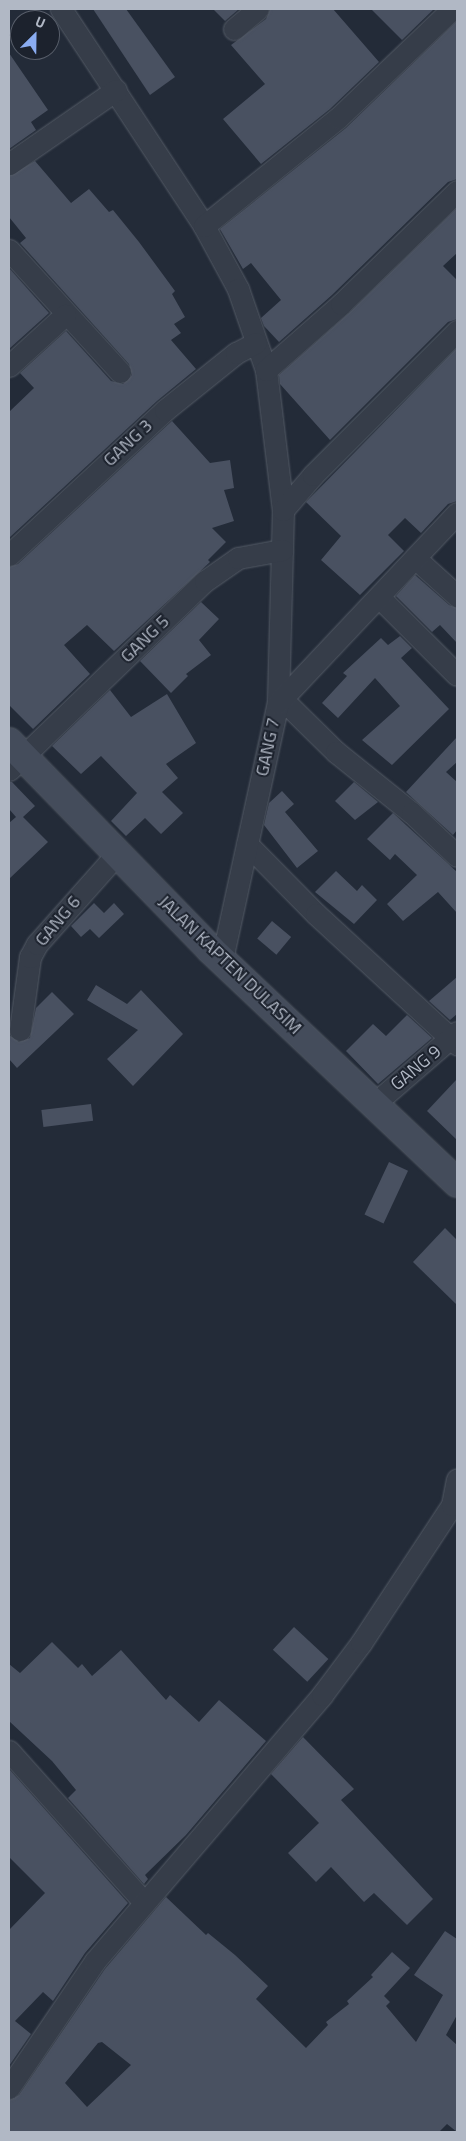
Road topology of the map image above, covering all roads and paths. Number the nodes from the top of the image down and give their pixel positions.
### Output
1 (62, 9) edge
2 (258, 9) edge
3 (452, 9) edge
4 (234, 29) dead end
5 (116, 90) junction
6 (9, 164) edge
7 (457, 191) edge
8 (204, 226) junction
9 (9, 250) edge
10 (65, 315) junction
11 (457, 331) edge
12 (256, 343) junction
13 (9, 366) edge
14 (266, 370) junction
15 (120, 372) dead end
16 (284, 510) junction
17 (457, 513) edge
18 (282, 550) junction
19 (9, 555) edge
20 (415, 558) junction
21 (379, 596) junction
22 (457, 596) edge
23 (457, 674) edge
24 (280, 701) junction
25 (14, 756) edge
26 (247, 844) junction
27 (117, 854) junction
28 (457, 856) edge
29 (222, 959) junction
30 (20, 1030) dead end
31 (455, 1039) edge
32 (374, 1104) junction
33 (457, 1183) edge
34 (457, 1479) edge
35 (9, 1751) edge
36 (144, 1902) junction
37 (9, 2088) edge

1 - 5 street
2 - 4 street
3 - 8 street
5 - 6 street
5 - 8 street
7 - 14 street
8 - 12 street
9 - 10 street
10 - 13 street
10 - 15 street
11 - 16 street
12 - 14 street
12 - 19 street, GANG 3
14 - 16 street
16 - 18 street
17 - 20 street, GANG 7
18 - 24 street
18 - 25 street, GANG 5
20 - 21 street, GANG 7
20 - 22 street
21 - 23 street
21 - 24 street, GANG 7
24 - 26 street, GANG 7
24 - 28 street
25 - 27 main road, JALAN KAPTEN DULASIM
26 - 29 street, GANG 7
26 - 31 street
27 - 29 main road, JALAN KAPTEN DULASIM
27 - 30 street, GANG 6
29 - 32 main road, JALAN KAPTEN DULASIM
31 - 32 street, GANG 9
32 - 33 main road, JALAN KAPTEN DULASIM
34 - 36 street
35 - 36 street
36 - 37 street

